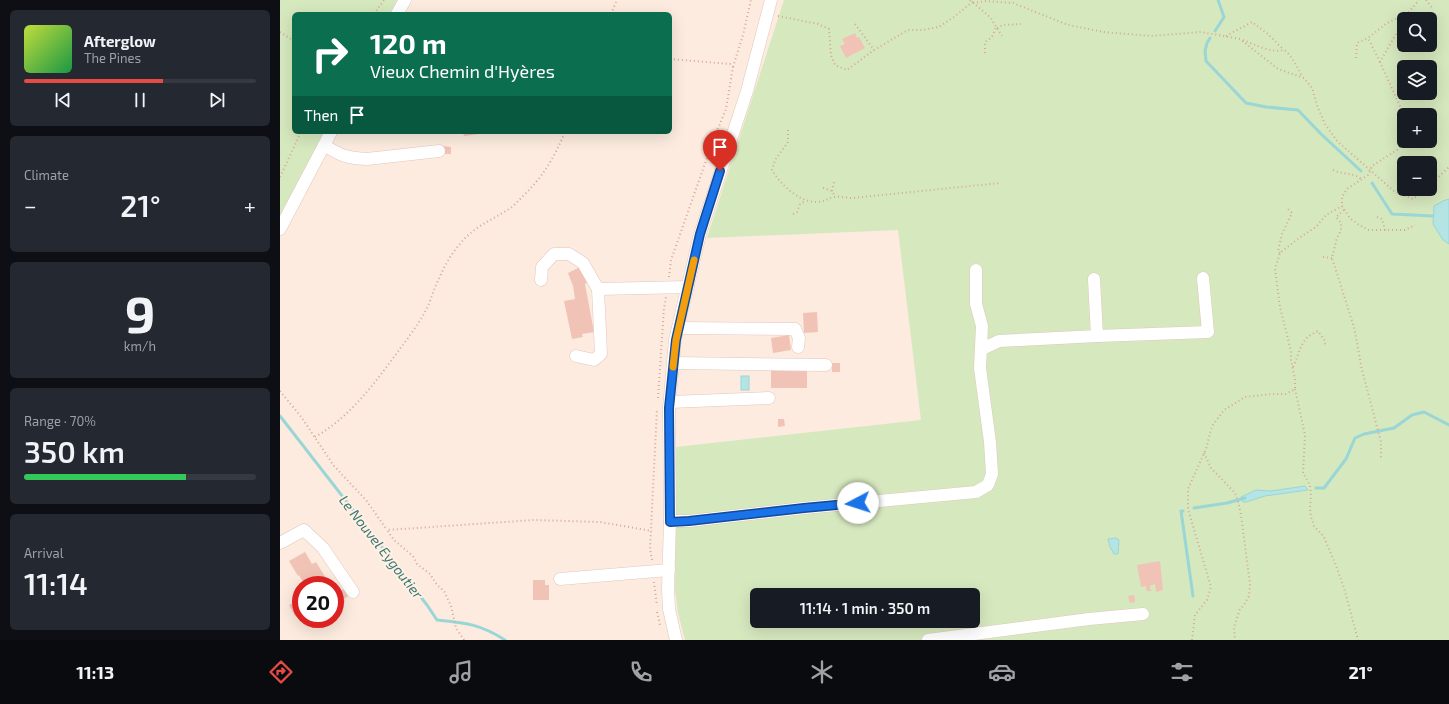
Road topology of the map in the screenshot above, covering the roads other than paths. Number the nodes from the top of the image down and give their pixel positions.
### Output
1 (405, 0) edge
2 (771, 0) edge
3 (398, 12) edge
4 (330, 134) edge
5 (324, 145) junction
6 (439, 151) dead end
7 (280, 229) edge
8 (976, 270) dead end
9 (1203, 278) dead end
10 (1094, 279) dead end
11 (541, 280) dead end
12 (688, 287) junction
13 (598, 289) junction
14 (679, 328) junction
15 (1098, 336) junction
16 (798, 347) dead end
17 (982, 349) junction
18 (576, 356) dead end
19 (674, 363) junction
20 (826, 365) dead end
21 (769, 398) dead end
22 (670, 402) junction
23 (670, 522) junction
24 (280, 543) edge
25 (669, 570) junction
26 (560, 579) dead end
27 (353, 592) dead end
28 (1143, 614) dead end
29 (676, 640) edge
30 (928, 640) edge

1 - 3 street
2 - 12 street
4 - 5 street
5 - 6 street
5 - 7 street
8 - 17 street
9 - 15 street
10 - 15 street
11 - 13 street
12 - 13 street
12 - 14 street
13 - 18 street
14 - 16 street
14 - 19 street
15 - 17 street
17 - 23 street
19 - 20 street
19 - 22 street
21 - 22 street
22 - 23 street
23 - 25 street
24 - 27 street
25 - 26 street
25 - 29 street
28 - 30 street

